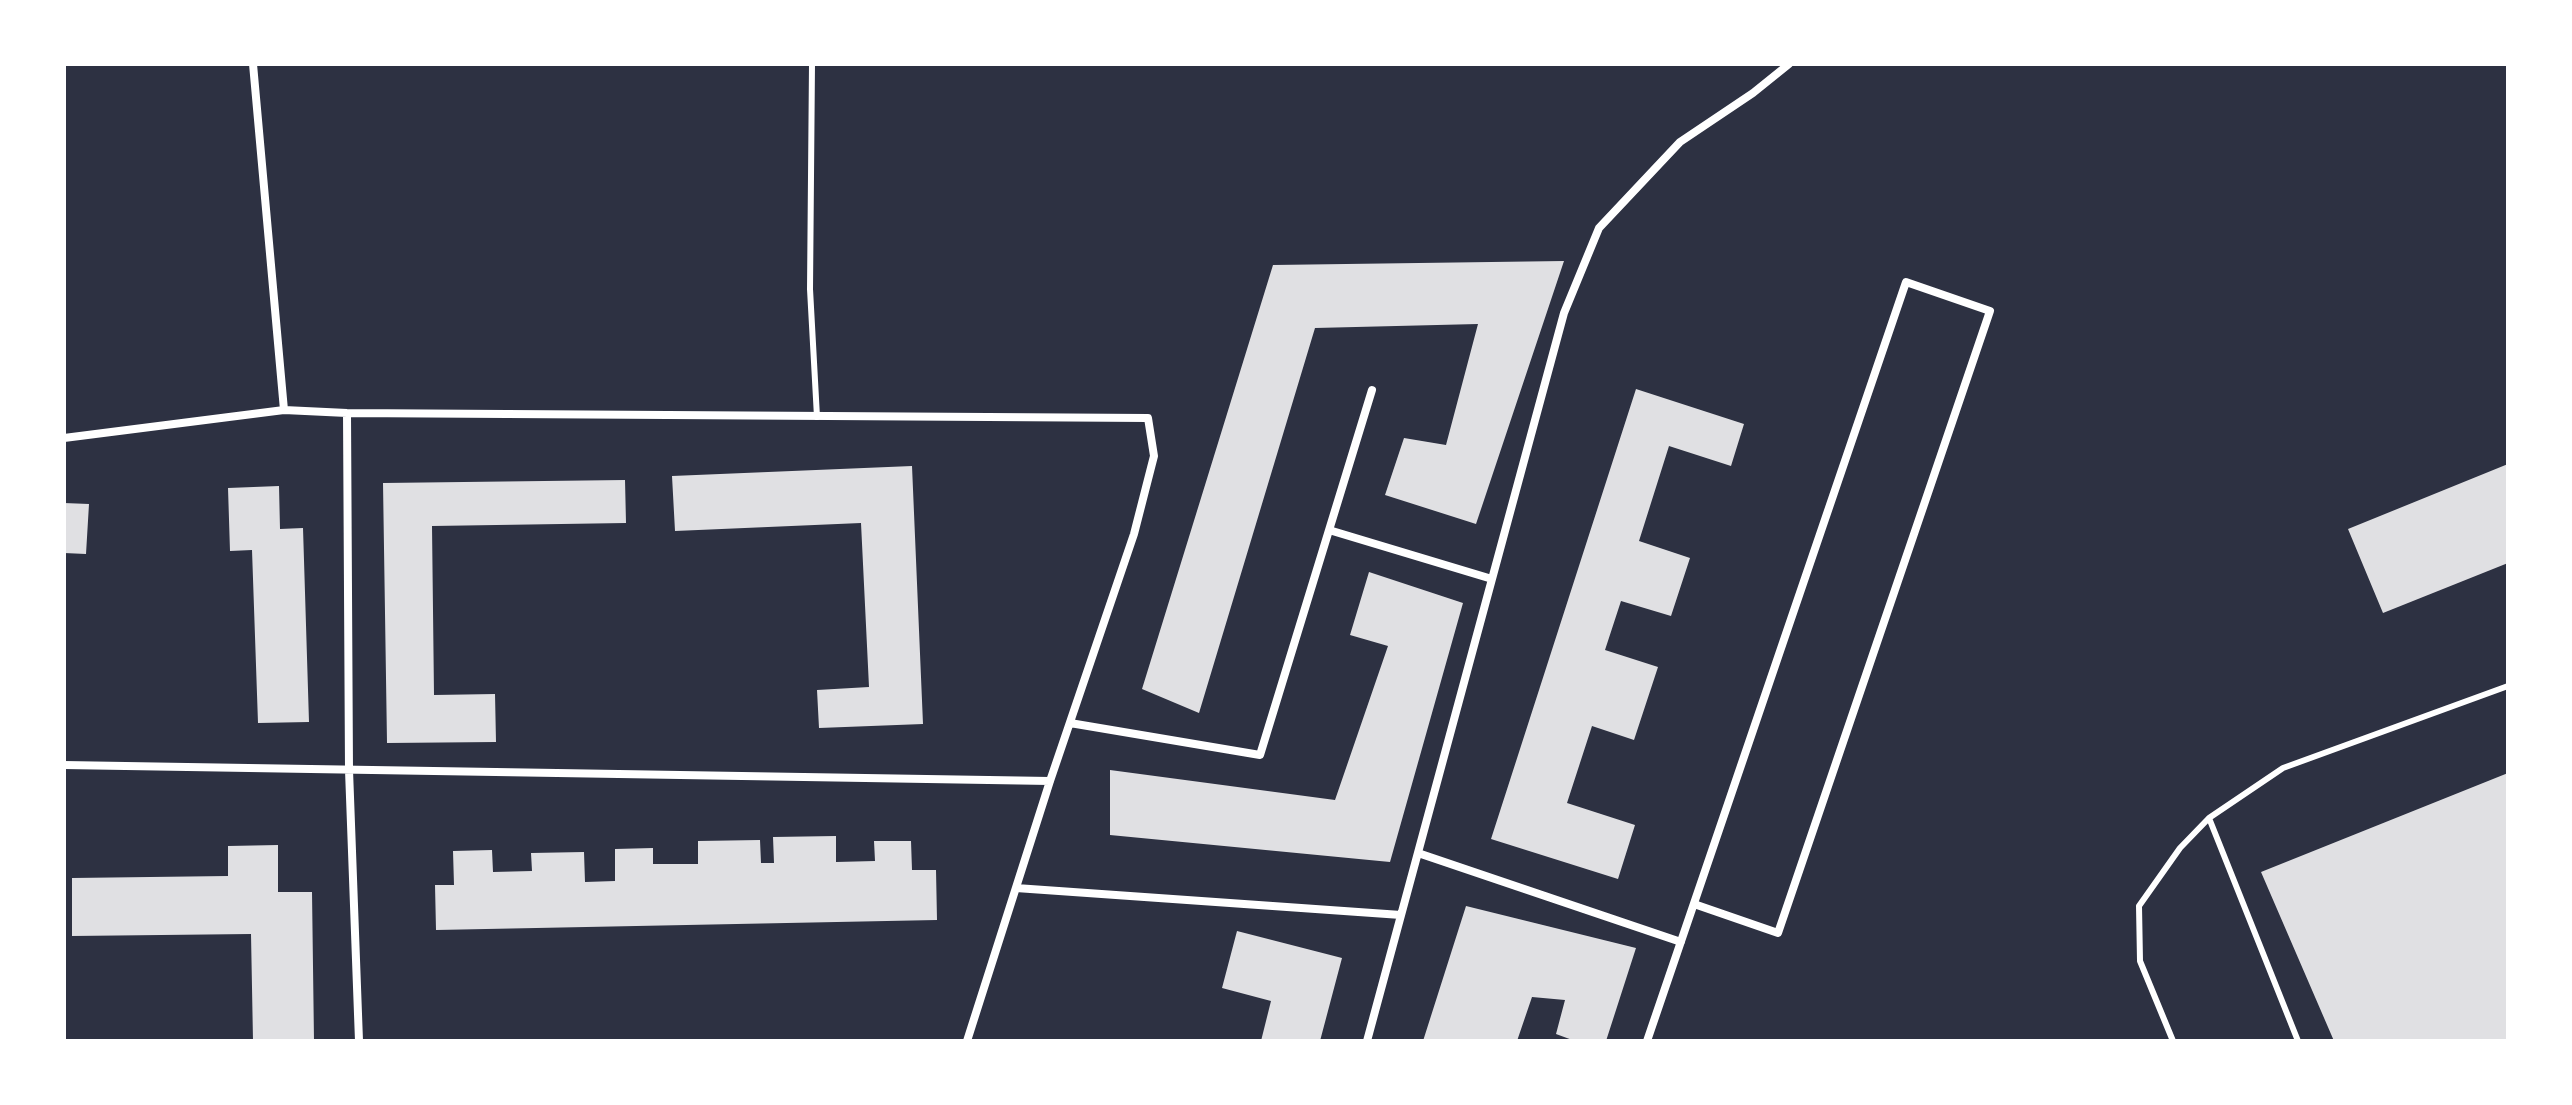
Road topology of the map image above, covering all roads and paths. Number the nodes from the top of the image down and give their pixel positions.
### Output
1 (253, 64) edge
2 (812, 64) edge
3 (1789, 64) edge
4 (1372, 390) dead end
5 (284, 410) junction
6 (347, 413) junction
7 (817, 417) junction
8 (64, 438) edge
9 (1329, 530) junction
10 (1492, 579) junction
11 (2508, 686) edge
12 (1070, 723) junction
13 (64, 765) edge
14 (349, 770) junction
15 (1050, 781) junction
16 (2209, 818) junction
17 (1418, 853) junction
18 (1016, 888) junction
19 (1694, 904) junction
20 (1401, 915) junction
21 (1681, 942) junction
22 (359, 1041) edge
23 (967, 1041) edge
24 (1367, 1041) edge
25 (1647, 1041) edge
26 (2173, 1041) edge
27 (2298, 1041) edge

1 - 5 street
2 - 7 lane
3 - 10 street
4 - 9 street
5 - 6 street
5 - 8 street
6 - 7 street
6 - 14 street
7 - 12 street
9 - 10 street
9 - 12 street
10 - 17 street
11 - 16 lane
12 - 15 street
13 - 14 street
14 - 15 street
14 - 22 street
15 - 18 street
16 - 26 lane
16 - 27 lane
17 - 20 street
17 - 21 street
18 - 20 street
18 - 23 street
19 - 19 street
19 - 21 street
20 - 24 street
21 - 25 street

